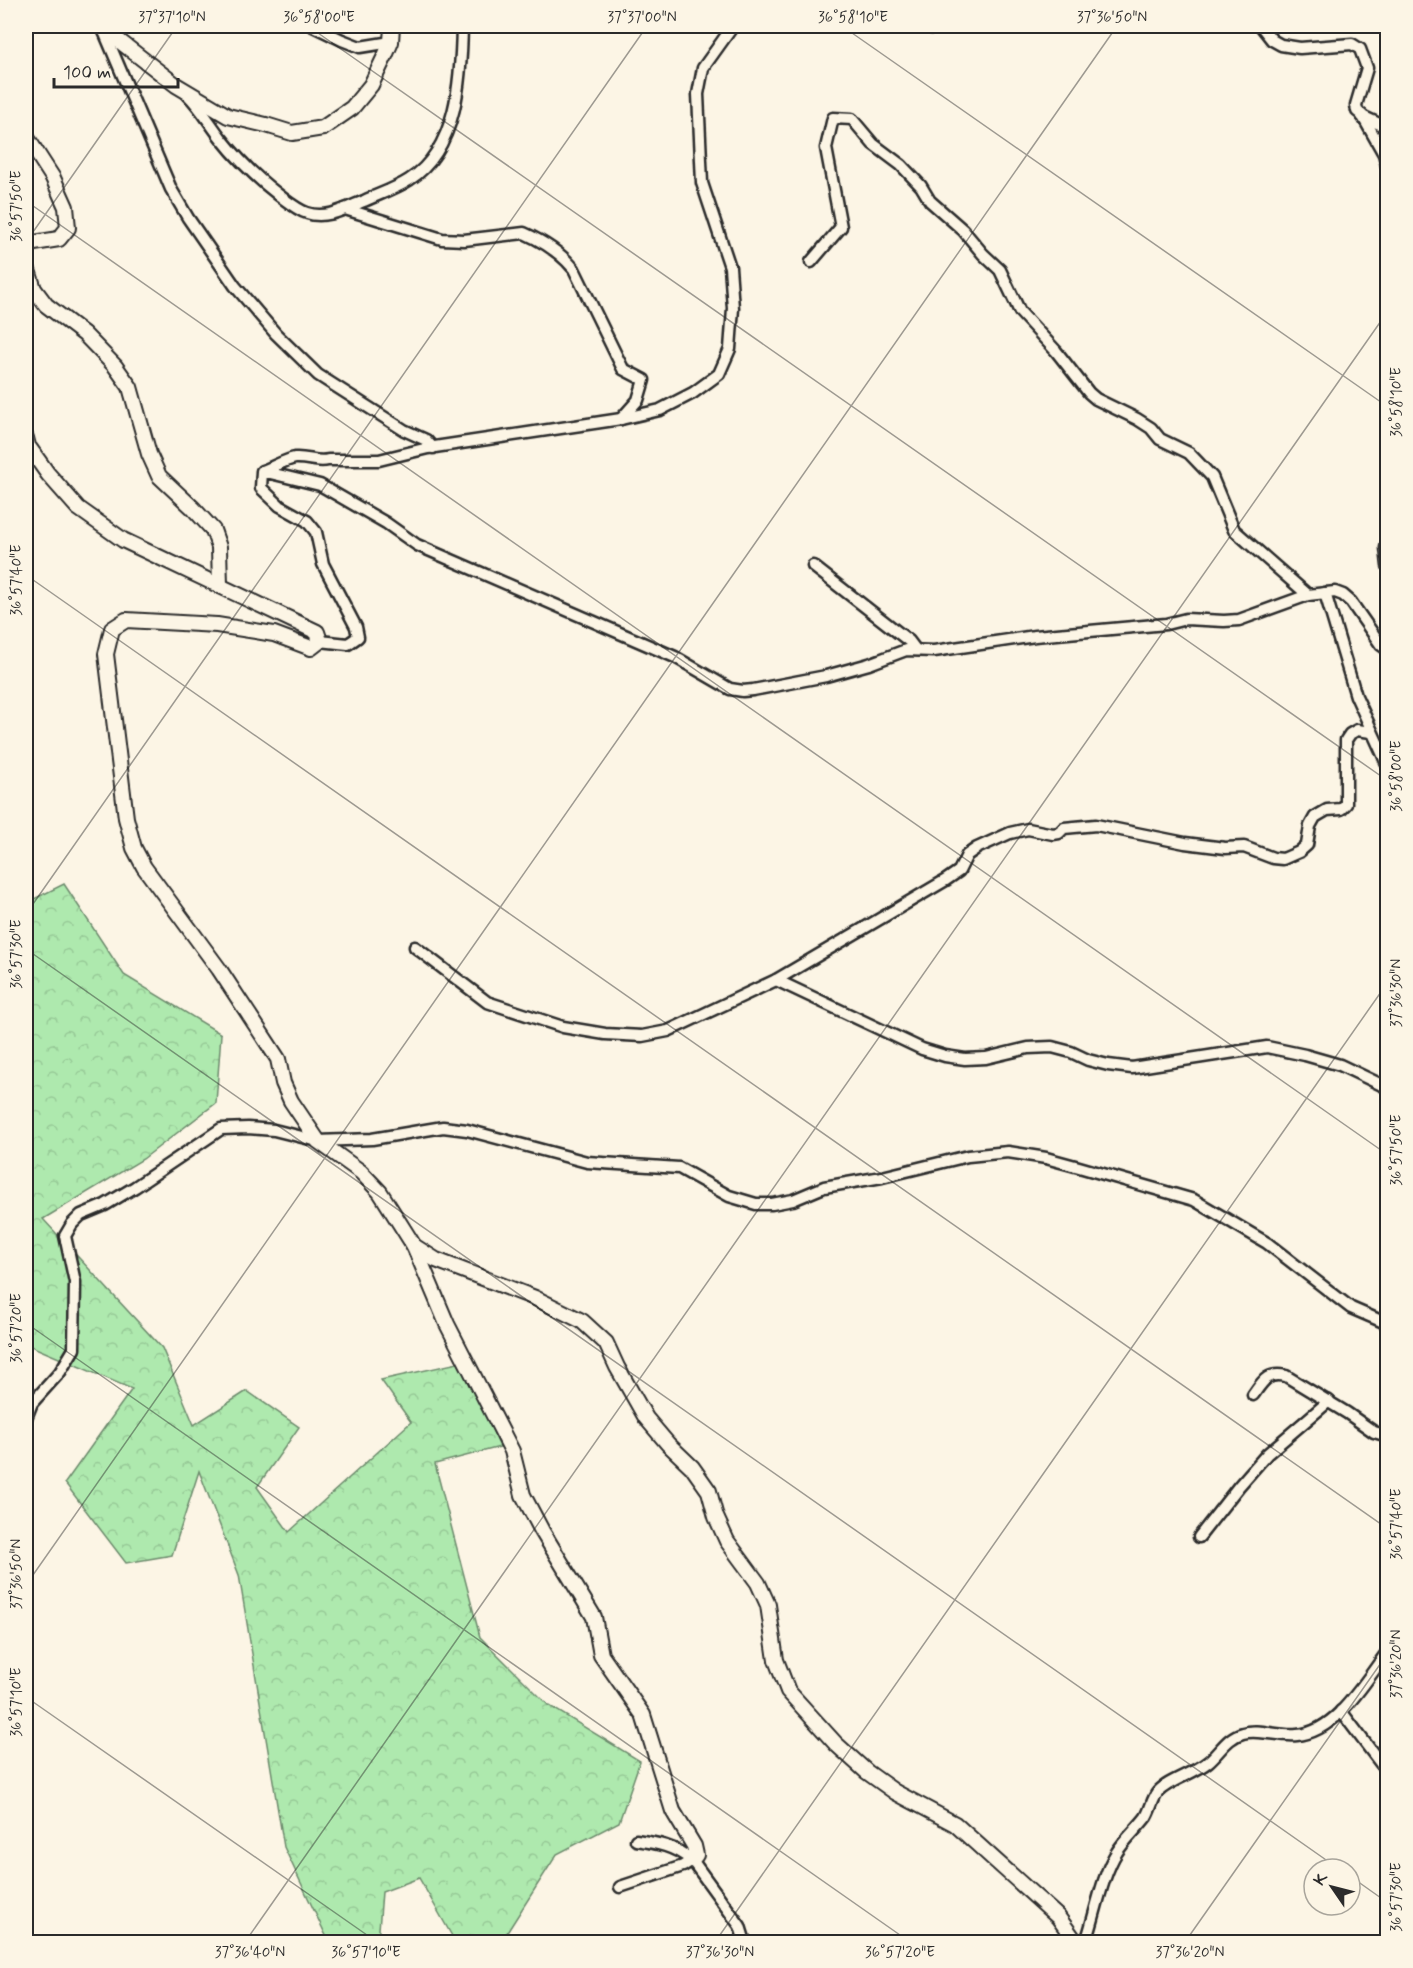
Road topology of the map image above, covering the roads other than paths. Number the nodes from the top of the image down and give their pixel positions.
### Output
1 (313, 26) edge
2 (392, 26) edge
3 (462, 26) edge
4 (733, 26) edge
5 (924, 26) edge
6 (933, 26) edge
7 (1261, 26) edge
8 (101, 27) edge
9 (391, 42) junction
10 (176, 85) junction
11 (1362, 115) junction
12 (1388, 128) edge
13 (26, 136) edge
14 (1388, 170) edge
15 (345, 209) junction
16 (26, 253) edge
17 (811, 262) dead end
18 (26, 264) edge
19 (621, 419) junction
20 (26, 438) edge
21 (433, 448) junction
22 (262, 471) junction
23 (1388, 539) edge
24 (813, 566) dead end
25 (1388, 566) edge
26 (220, 585) junction
27 (1325, 593) junction
28 (1308, 595) junction
29 (320, 641) junction
30 (915, 649) junction
31 (1388, 650) edge
32 (1371, 732) junction
33 (1388, 765) edge
34 (415, 947) dead end
35 (776, 980) junction
36 (1388, 1088) edge
37 (318, 1141) junction
38 (414, 1246) junction
39 (1388, 1324) edge
40 (1253, 1395) dead end
41 (1329, 1401) junction
42 (26, 1418) edge
43 (1388, 1436) edge
44 (1199, 1537) dead end
45 (1388, 1651) edge
46 (1341, 1711) junction
47 (1388, 1773) edge
48 (636, 1840) dead end
49 (691, 1860) junction
50 (620, 1887) dead end
51 (745, 1942) edge
52 (1076, 1942) edge
53 (1086, 1942) edge

1 - 9 street
2 - 9 street
3 - 15 street
4 - 19 street
5 - 6 street
7 - 11 street
8 - 10 street
8 - 21 street
9 - 10 street
10 - 15 street
11 - 12 street
11 - 14 street
13 - 16 street
15 - 19 street
17 - 28 street
18 - 26 street
19 - 21 street
20 - 26 street
21 - 22 street
22 - 29 street
22 - 30 street
23 - 25 street
24 - 30 street
26 - 29 street
27 - 28 street
27 - 31 street
27 - 32 street
28 - 30 street
29 - 37 street
32 - 33 street
32 - 35 street
34 - 35 street
35 - 36 street
37 - 38 street
37 - 39 street
37 - 42 street
38 - 49 street
38 - 52 street
40 - 41 street
41 - 43 street
41 - 44 street
45 - 46 street
46 - 47 street
46 - 53 street
48 - 49 street
49 - 50 street
49 - 51 street

